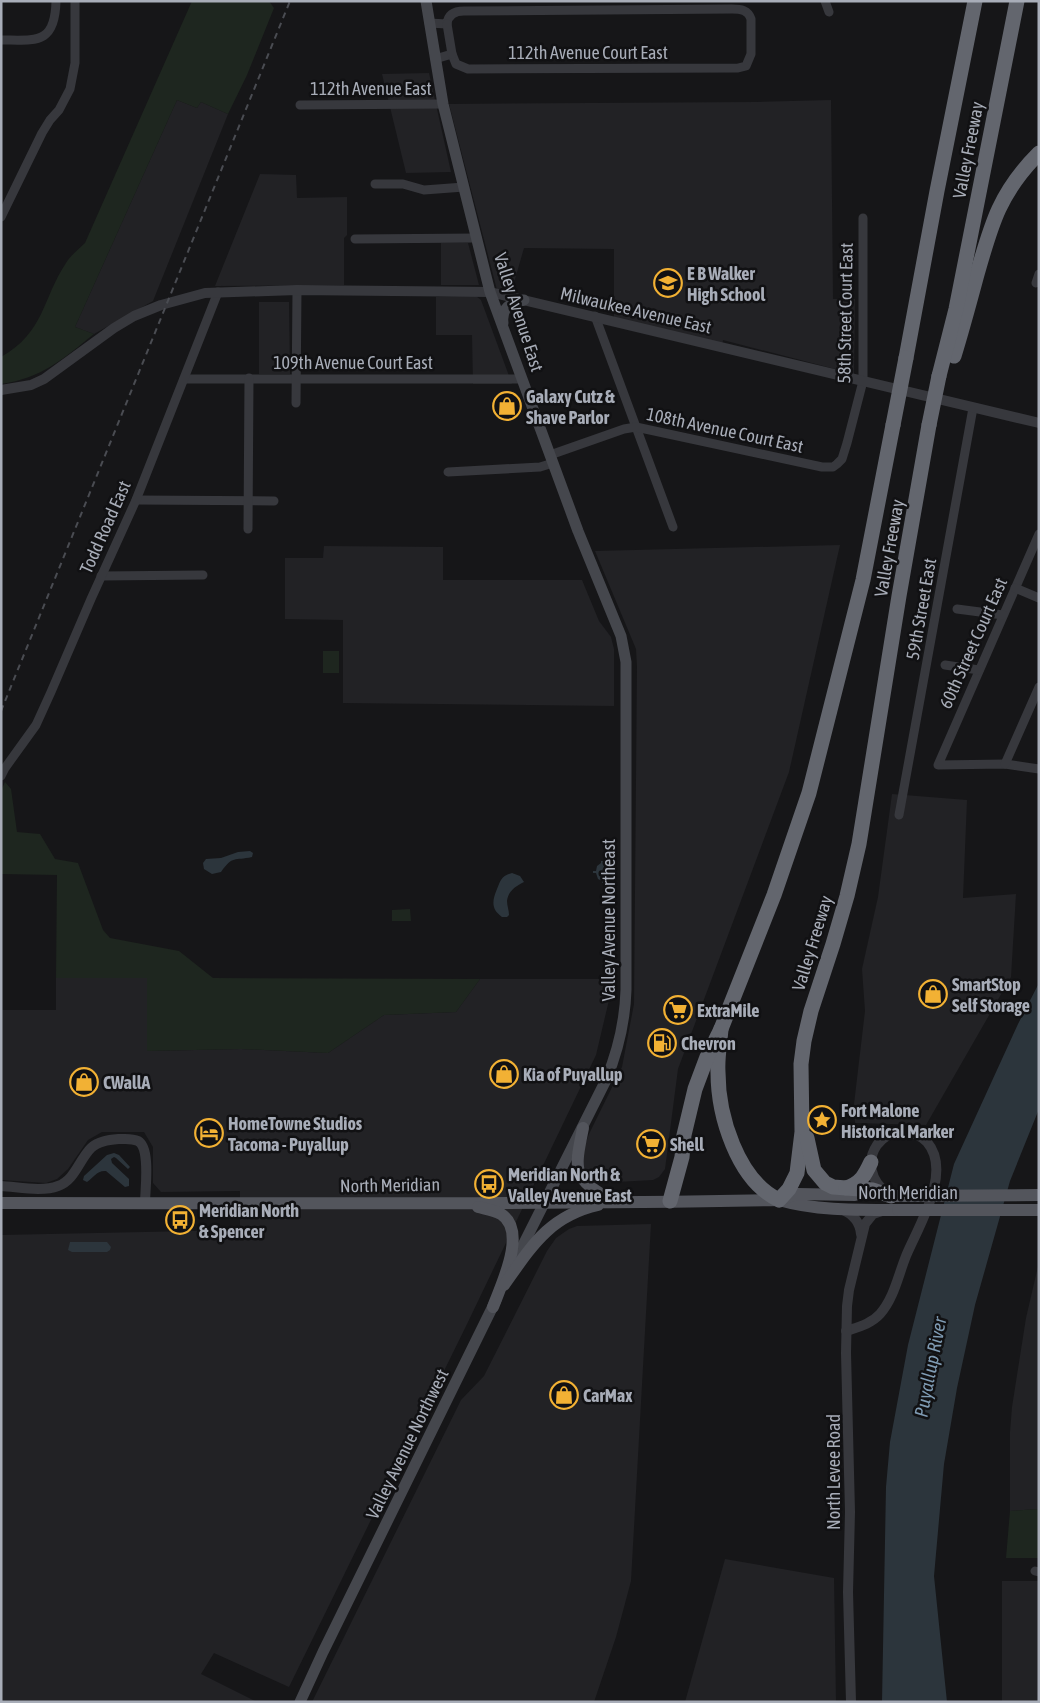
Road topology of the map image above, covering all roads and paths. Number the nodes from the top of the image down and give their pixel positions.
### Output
1 (56, 1) edge
2 (75, 1) edge
3 (426, 1) edge
4 (825, 1) edge
5 (970, 1) edge
6 (976, 1) edge
7 (1017, 1) edge
8 (830, 12) dead end
9 (429, 23) junction
10 (447, 24) junction
11 (1, 40) edge
12 (452, 54) junction
13 (435, 59) junction
14 (443, 104) junction
15 (300, 105) dead end
16 (1039, 153) edge
17 (375, 184) dead end
18 (464, 187) junction
19 (936, 191) junction
20 (1, 217) edge
21 (862, 218) dead end
22 (477, 238) junction
23 (355, 239) dead end
24 (297, 290) junction
25 (218, 292) junction
26 (490, 292) junction
27 (524, 300) junction
28 (595, 316) junction
29 (504, 329) junction
30 (248, 378) junction
31 (297, 378) junction
32 (944, 378) junction
33 (184, 379) junction
34 (522, 379) junction
35 (863, 381) junction
36 (1, 390) edge
37 (296, 403) dead end
38 (973, 408) junction
39 (1039, 423) edge
40 (636, 427) junction
41 (551, 459) junction
42 (837, 464) joint
43 (448, 472) dead end
44 (136, 500) junction
45 (248, 500) junction
46 (274, 501) dead end
47 (673, 527) dead end
48 (248, 529) dead end
49 (1039, 534) edge
50 (203, 575) dead end
51 (102, 576) junction
52 (1015, 588) junction
53 (1039, 598) edge
54 (957, 609) dead end
55 (1003, 615) junction
56 (616, 623) joint
57 (945, 665) dead end
58 (979, 670) junction
59 (1039, 687) edge
60 (1005, 764) junction
61 (1039, 769) edge
62 (3, 772) edge
63 (899, 815) dead end
64 (721, 1029) junction
65 (801, 1100) junction
66 (582, 1128) junction
67 (871, 1162) junction
68 (1, 1186) edge
69 (846, 1188) junction
70 (1039, 1195) edge
71 (779, 1200) junction
72 (544, 1201) junction
73 (670, 1201) junction
74 (461, 1202) junction
75 (615, 1202) junction
76 (1, 1203) edge
77 (145, 1203) junction
78 (893, 1203) junction
79 (841, 1208) junction
80 (1039, 1210) edge
81 (861, 1243) junction
82 (504, 1285) junction
83 (493, 1306) junction
84 (846, 1331) junction
85 (300, 1702) edge
86 (851, 1702) edge

1 - 11 street
2 - 20 street
3 - 9 main road, Valley Avenue East
4 - 8 street
5 - 19 highway
6 - 19 highway, Valley Freeway
7 - 32 highway, Valley Freeway
9 - 10 street
9 - 13 main road, Valley Avenue East
10 - 12 street
10 - 12 street, 112th Avenue Court East
12 - 13 street
13 - 14 main road, Valley Avenue East
14 - 15 street, 112th Avenue East
14 - 18 main road, Valley Avenue East
16 - 32 highway
17 - 18 street
18 - 22 main road, Valley Avenue East
19 - 64 highway, Valley Freeway, bridge
21 - 35 street, 58th Street Court East
22 - 23 street
22 - 26 main road, Valley Avenue East
24 - 25 street, Milwaukee Avenue East
24 - 26 street, Milwaukee Avenue East
24 - 31 street
25 - 33 street, Todd Road East
25 - 36 street, Milwaukee Avenue East
26 - 27 street, Milwaukee Avenue East
26 - 29 main road, Valley Avenue East
27 - 28 street, Milwaukee Avenue East
27 - 29 main road
28 - 35 street, Milwaukee Avenue East
28 - 40 street
29 - 34 main road, Valley Avenue East
30 - 31 street, 109th Avenue Court East
30 - 33 street, 109th Avenue Court East
30 - 45 street
31 - 34 street, 109th Avenue Court East
31 - 37 street
32 - 65 highway, Valley Freeway, bridge
33 - 44 street, Todd Road East
34 - 41 main road, Valley Avenue East
35 - 38 street, Milwaukee Avenue East
35 - 42 street, 58th Street Court East
38 - 39 street, Milwaukee Avenue East
38 - 63 street, 59th Street East
40 - 41 street, 108th Avenue Court East
40 - 42 street, 108th Avenue Court East
40 - 47 street
41 - 43 street, 108th Avenue Court East
41 - 56 main road, Valley Avenue East
44 - 45 street
44 - 51 street, Todd Road East
45 - 46 street
45 - 48 street
49 - 52 street, 60th Street Court East
50 - 51 street
51 - 62 street, Todd Road East
52 - 53 street
52 - 55 street, 60th Street Court East
54 - 55 street
55 - 58 street, 60th Street Court East
56 - 66 main road, Valley Avenue Northeast
57 - 58 street
58 - 60 street, 60th Street Court East
59 - 60 street
60 - 61 street
64 - 71 highway
64 - 73 highway
65 - 69 highway
65 - 71 highway
66 - 72 main road, Valley Avenue Northeast
66 - 75 main road
67 - 69 highway
67 - 78 street
67 - 84 street
68 - 77 street
69 - 78 highway
70 - 78 main road, North Meridian, bridge
71 - 73 main road, North Meridian
71 - 78 main road, North Meridian
71 - 79 main road, North Meridian
72 - 74 main road, North Meridian
72 - 75 main road, North Meridian
72 - 82 main road, Valley Avenue Northwest
73 - 75 main road, North Meridian
74 - 77 main road, North Meridian
74 - 83 main road
75 - 82 main road
76 - 77 main road, North Meridian
78 - 79 main road, North Meridian
78 - 80 main road, North Meridian, bridge
78 - 81 street, North Levee Road
79 - 81 street
81 - 84 street, North Levee Road
82 - 83 main road, Valley Avenue Northwest
83 - 85 main road, Valley Avenue Northwest
84 - 86 street, North Levee Road

